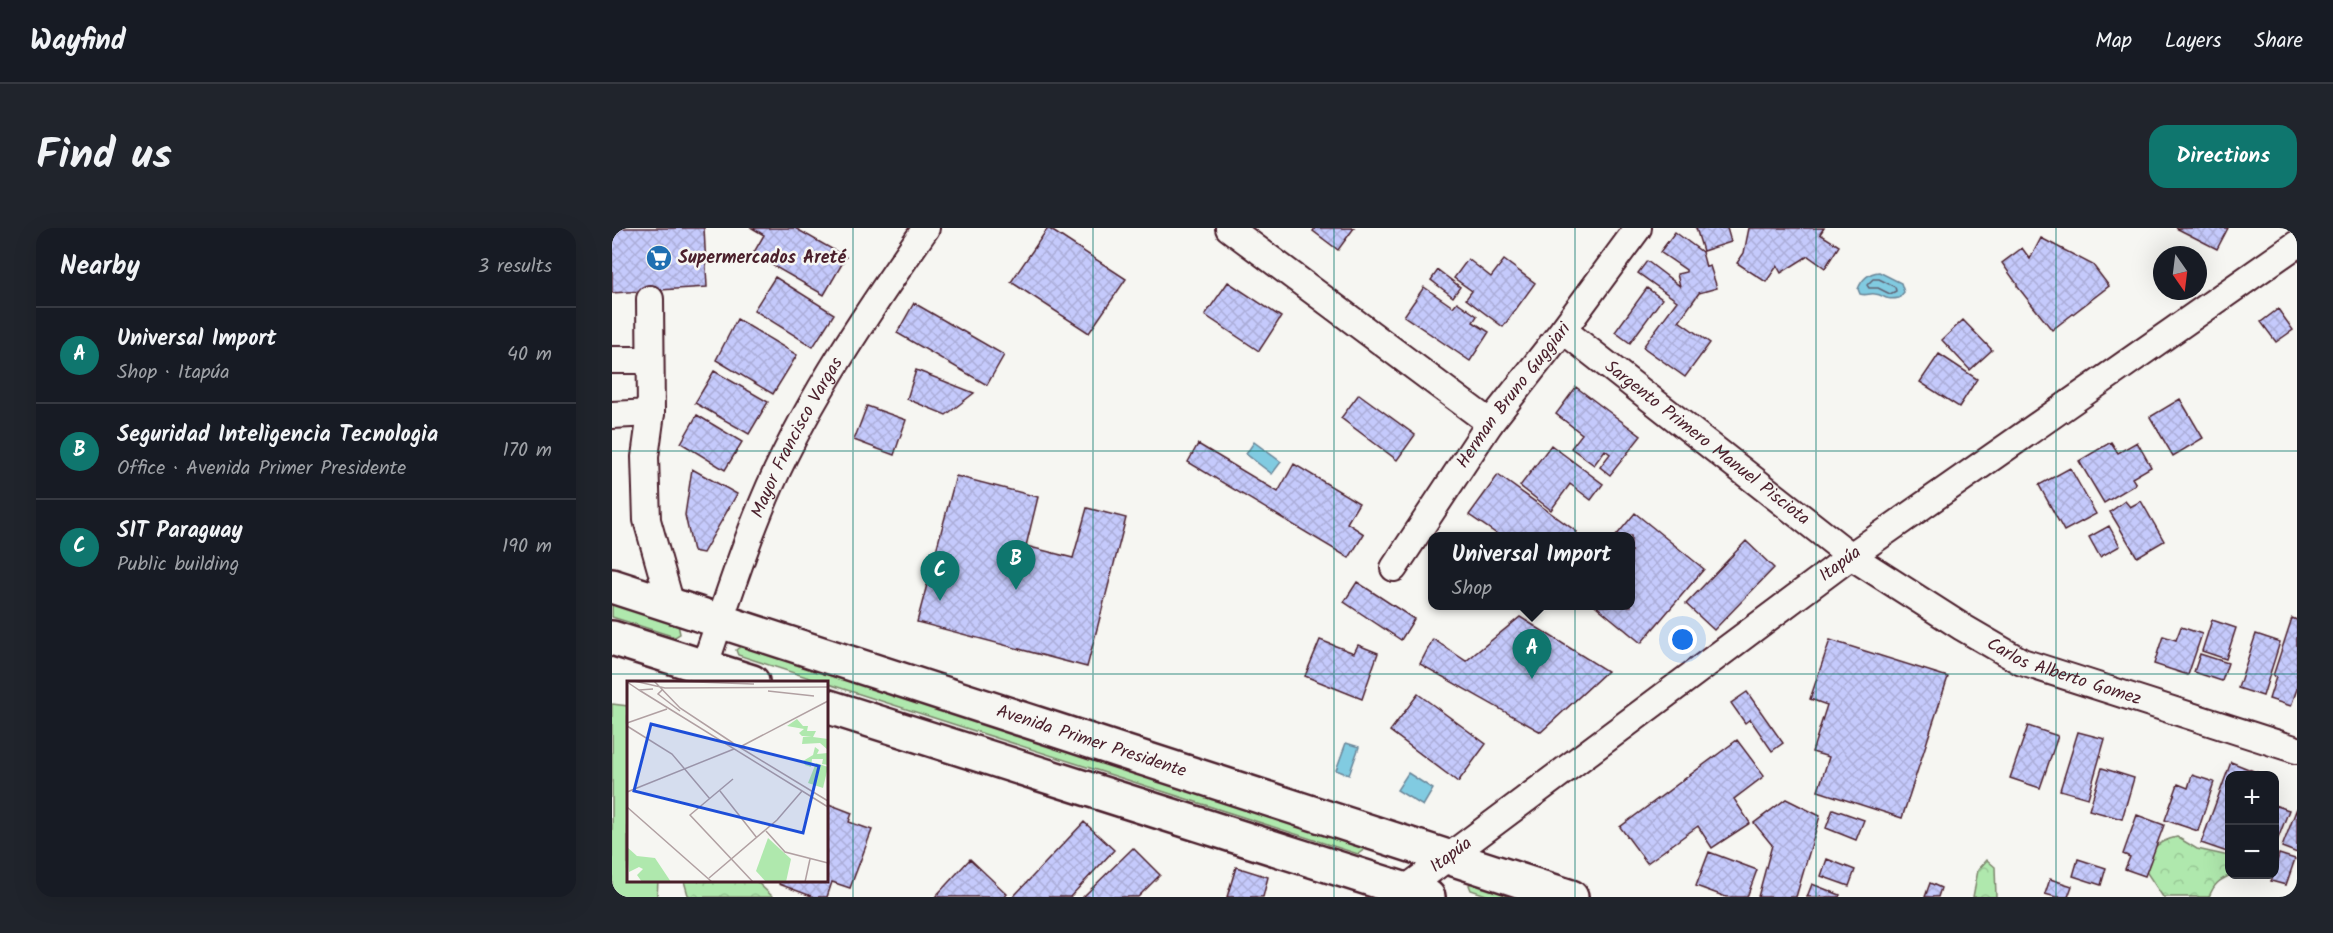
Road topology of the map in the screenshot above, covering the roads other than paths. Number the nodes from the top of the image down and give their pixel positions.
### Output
1 (926, 228) edge
2 (1229, 228) edge
3 (1638, 228) edge
4 (2297, 244) edge
5 (650, 299) dead end
6 (1563, 330) junction
7 (612, 360) edge
8 (650, 360) junction
9 (651, 413) junction
10 (612, 415) edge
11 (1490, 423) junction
12 (1851, 556) junction
13 (1394, 568) dead end
14 (612, 586) edge
15 (671, 605) junction
16 (720, 621) junction
17 (612, 638) edge
18 (704, 667) junction
19 (749, 681) edge
20 (828, 707) edge
21 (2297, 750) edge
22 (1447, 857) junction
23 (1409, 895) edge
24 (1571, 897) edge

1 - 16 street, Mayor Francisco Vargas
2 - 11 street
3 - 6 street, Herman Bruno Guggiari
4 - 12 street, Itapúa
5 - 8 street
6 - 11 street, Herman Bruno Guggiari
6 - 12 street, Sargento Primero Manuel Pisciota
7 - 8 street
8 - 9 street
9 - 10 street
9 - 15 street
11 - 13 street, Herman Bruno Guggiari
12 - 21 street, Carlos Alberto Gomez
12 - 22 street, Itapúa
14 - 15 main road, Avenida Primer Presidente
15 - 16 main road, Avenida Primer Presidente
16 - 18 street, Mayor Francisco Vargas
16 - 22 main road, Avenida Primer Presidente
17 - 18 main road
18 - 19 main road
20 - 23 main road
22 - 23 street, Itapúa
22 - 24 main road, Avenida Primer Presidente

